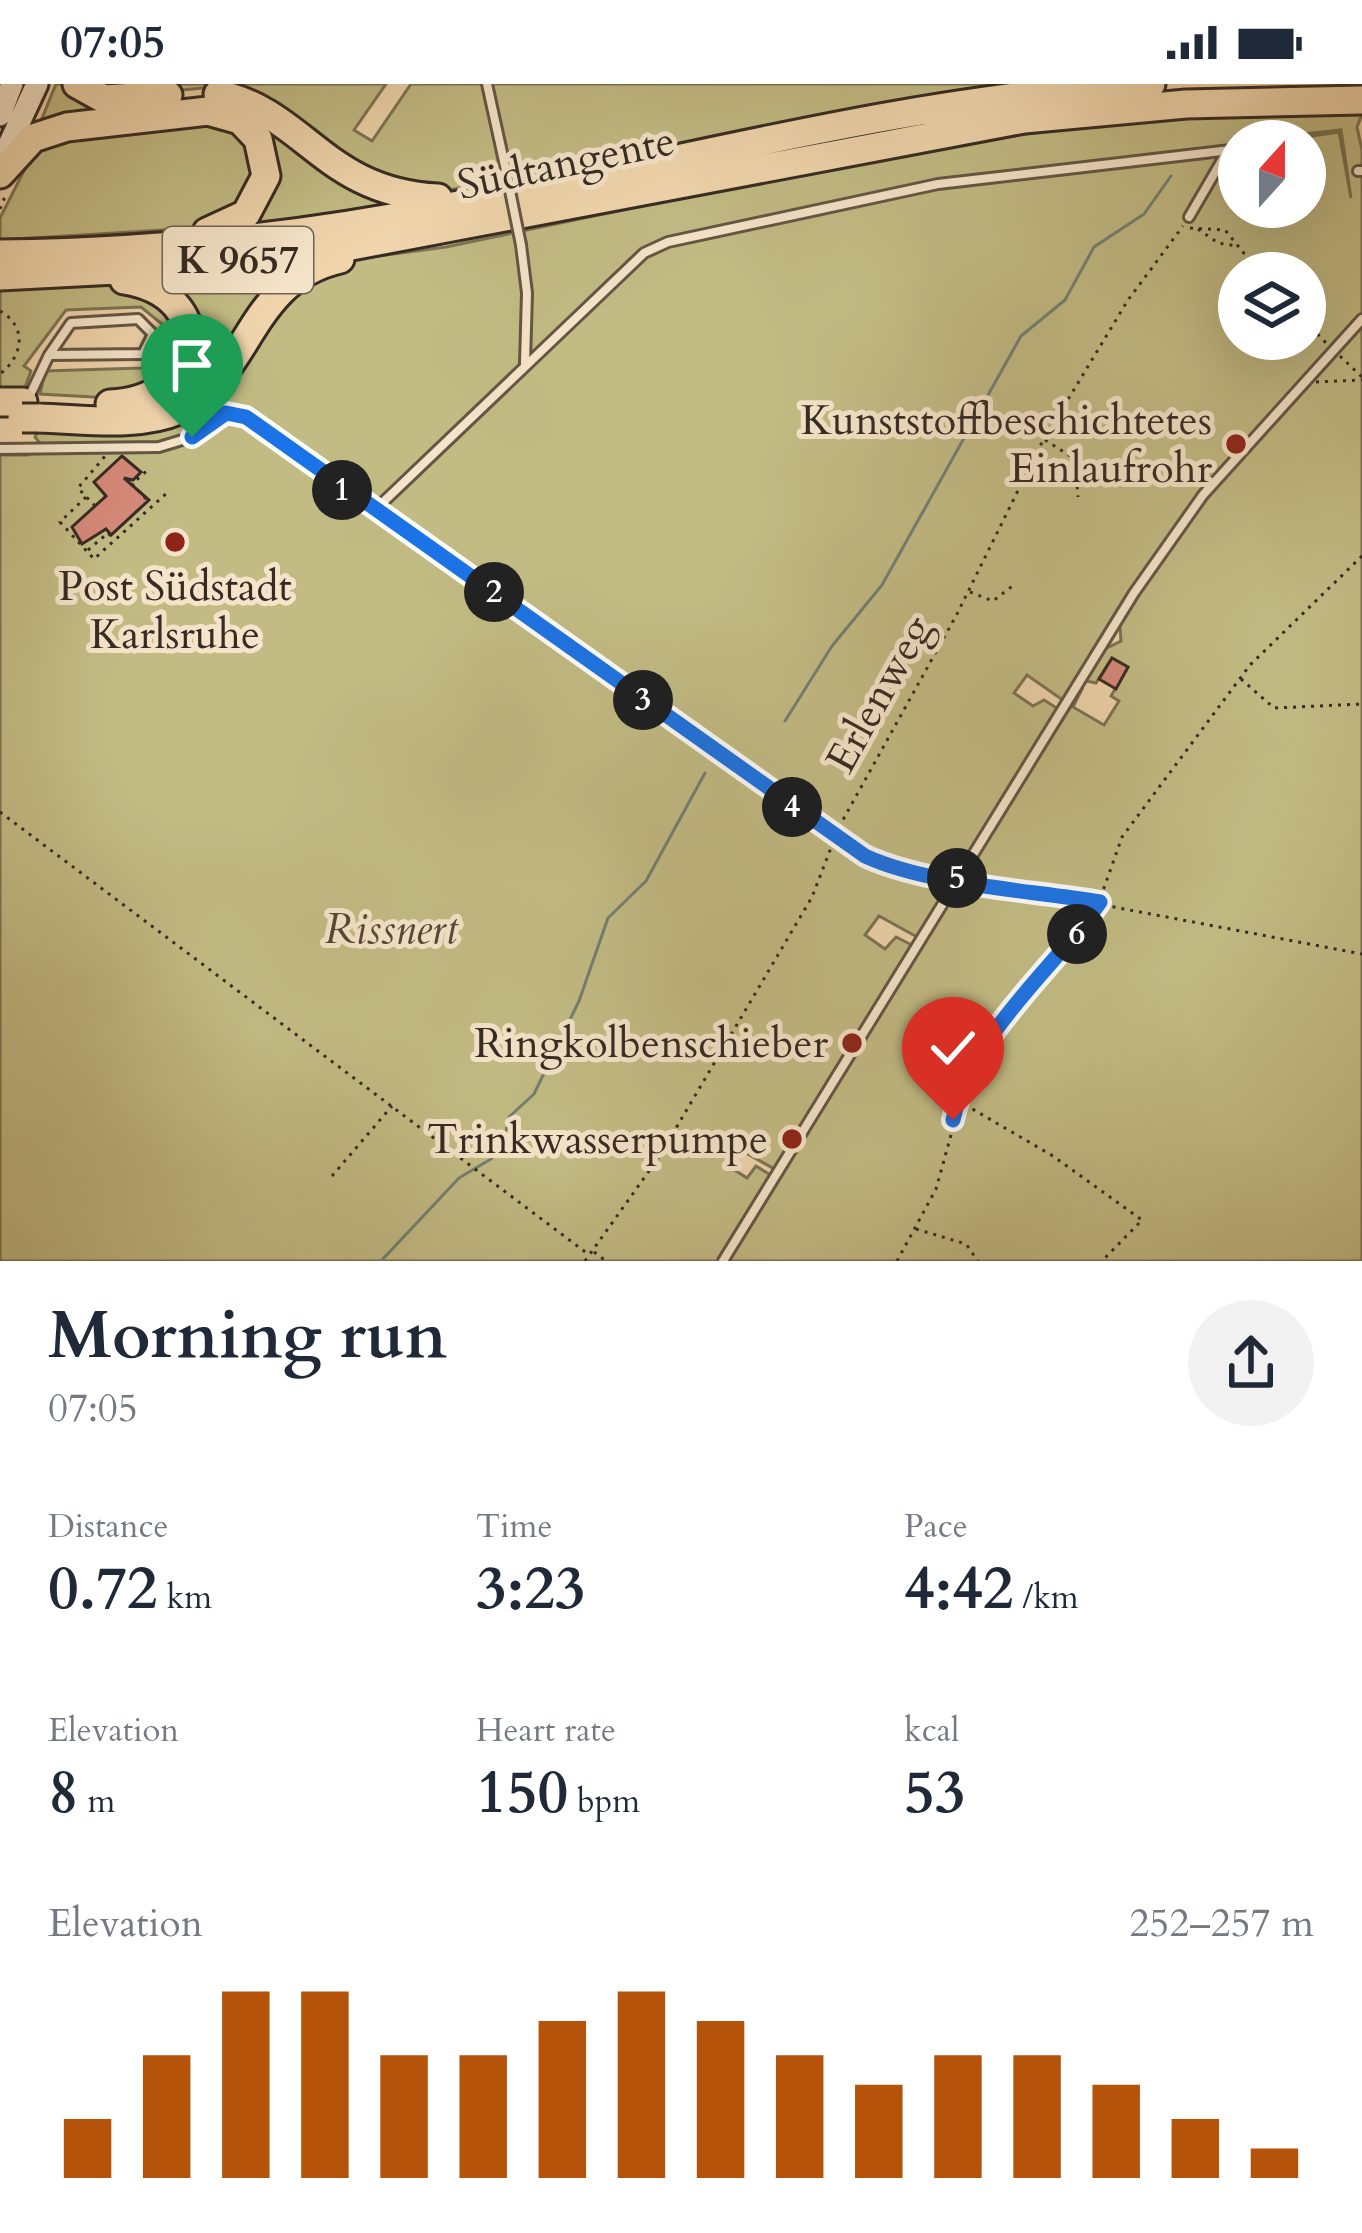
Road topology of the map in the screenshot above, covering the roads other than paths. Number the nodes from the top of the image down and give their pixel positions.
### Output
1 (12, 84) edge
2 (38, 84) edge
3 (76, 84) edge
4 (487, 84) edge
5 (1151, 84) edge
6 (1353, 103) edge
7 (0, 115) edge
8 (1218, 151) edge
9 (0, 164) edge
10 (0, 174) edge
11 (1218, 174) edge
12 (478, 201) junction
13 (1190, 217) road end
14 (392, 240) junction
15 (175, 245) junction
16 (0, 254) edge
17 (84, 274) junction
18 (0, 276) edge
19 (1362, 319) edge
20 (49, 355) junction
21 (525, 364) junction
22 (24, 408) edge
23 (0, 449) edge
24 (29, 449) junction
25 (723, 1261) edge

1 - 7 main road
2 - 9 main road
3 - 12 highway
4 - 21 lane, bridge
5 - 12 highway, Südtangente / K 9657
6 - 14 highway, Südtangente / K 9657
8 - 21 lane
10 - 15 highway
11 - 13 lane
12 - 15 highway, Südtangente / K 9657
14 - 17 highway, Südtangente / K 9657
14 - 22 highway
15 - 16 highway, Südtangente / K 9657
17 - 18 highway, Südtangente / K 9657
17 - 22 highway
19 - 25 lane
20 - 20 lane
20 - 22 lane
21 - 24 lane
22 - 24 lane
23 - 24 lane

